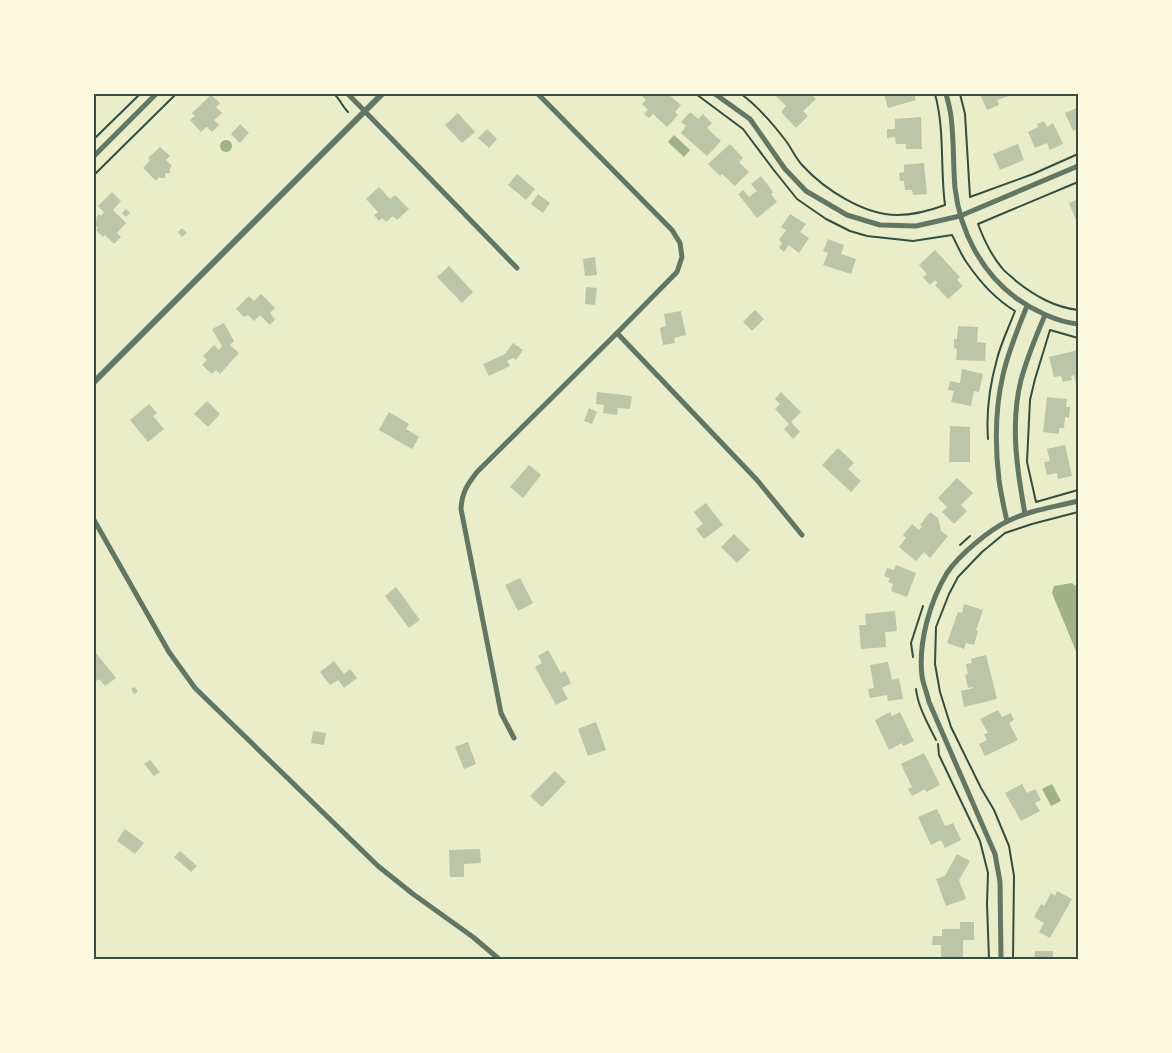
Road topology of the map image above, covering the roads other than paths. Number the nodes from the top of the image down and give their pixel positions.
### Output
1 (156, 94) edge
2 (348, 94) edge
3 (382, 94) edge
4 (538, 94) edge
5 (716, 94) edge
6 (946, 94) edge
7 (366, 111) junction
8 (94, 156) edge
9 (1078, 166) edge
10 (960, 216) junction
11 (517, 268) dead end
12 (1027, 306) junction
13 (1045, 315) junction
14 (1078, 324) edge
15 (618, 333) junction
16 (94, 382) edge
17 (1078, 501) edge
18 (1025, 514) junction
19 (94, 520) edge
20 (1007, 521) junction
21 (802, 535) dead end
22 (514, 738) dead end
23 (499, 959) edge
24 (1001, 959) edge

1 - 8 street
2 - 7 street
3 - 7 street
4 - 15 street
5 - 10 street
6 - 10 street
7 - 11 street
7 - 16 street
9 - 10 street
10 - 12 street
12 - 13 street
12 - 20 street
13 - 14 street
13 - 18 street
15 - 21 street
15 - 22 street
17 - 18 street
18 - 20 street
19 - 23 street
20 - 24 street

